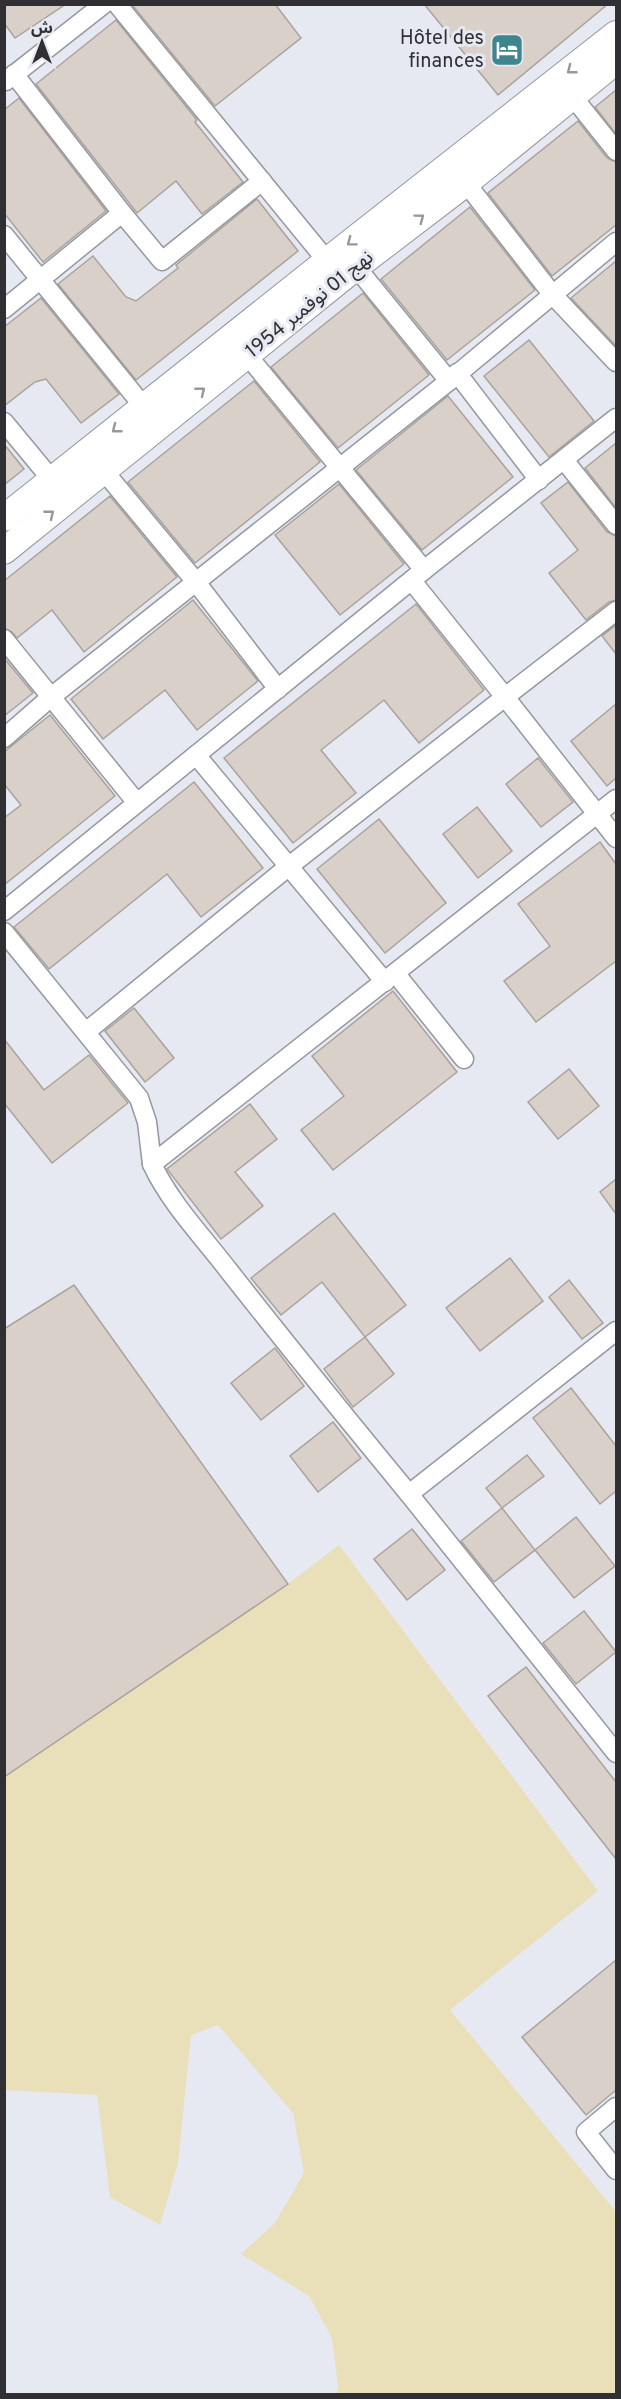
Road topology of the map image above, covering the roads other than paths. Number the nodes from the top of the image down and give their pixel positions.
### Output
1 (104, 4) edge
2 (117, 4) edge
3 (616, 34) edge
4 (616, 61) edge
5 (9, 78) edge
6 (573, 97) junction
7 (616, 151) edge
8 (262, 181) junction
9 (466, 183) junction
10 (122, 213) junction
11 (388, 229) junction
12 (4, 234) edge
13 (616, 242) edge
14 (327, 261) junction
15 (356, 267) junction
16 (41, 281) junction
17 (552, 294) junction
18 (4, 309) edge
19 (247, 355) junction
20 (616, 363) edge
21 (453, 377) junction
22 (144, 408) junction
23 (616, 418) edge
24 (4, 422) edge
25 (564, 460) junction
26 (338, 468) junction
27 (103, 470) junction
28 (52, 480) junction
29 (539, 480) junction
30 (4, 518) edge
31 (616, 525) edge
32 (4, 551) edge
33 (418, 576) junction
34 (196, 582) junction
35 (616, 610) edge
36 (4, 639) edge
37 (278, 689) junction
38 (51, 697) junction
39 (505, 697) junction
40 (4, 738) edge
41 (196, 755) junction
42 (616, 799) edge
43 (137, 803) junction
44 (598, 813) junction
45 (616, 838) edge
46 (288, 867) junction
47 (4, 911) edge
48 (4, 932) edge
49 (391, 978) junction
50 (87, 1031) junction
51 (464, 1059) dead end
52 (152, 1164) junction
53 (616, 1331) edge
54 (409, 1494) junction
55 (616, 1753) edge
56 (616, 2107) edge
57 (616, 2170) edge

1 - 5 street
2 - 8 street
3 -> 11 main road, نهج 01 نوفمبر 1954
4 - 6 main road, نهج 01 نوفمبر 1954
5 - 10 street
6 - 7 street
6 - 9 main road, نهج 01 نوفمبر 1954
8 - 10 street
8 - 14 street
11 -> 9 main road, نهج 01 نوفمبر 1954
9 - 17 street
10 - 16 street
11 -> 14 main road, نهج 01 نوفمبر 1954
11 - 15 main road, نهج 01 نوفمبر 1954
12 - 16 street
13 - 17 street
14 - 22 main road, نهج 01 نوفمبر 1954
15 - 19 main road, نهج 01 نوفمبر 1954
15 - 21 street
16 - 18 street
16 - 22 street
17 - 20 street
17 - 21 street
19 - 26 street
27 -> 19 main road, نهج 01 نوفمبر 1954
21 - 26 street
21 - 29 street
22 -> 28 main road, نهج 01 نوفمبر 1954
23 - 25 street
24 - 28 street
25 - 29 street
25 - 31 street
26 - 33 street
26 - 34 street
32 -> 27 main road, نهج 01 نوفمبر 1954
27 - 34 street
28 - 30 main road, نهج 01 نوفمبر 1954
29 - 33 street
33 - 37 street
33 - 39 street
34 - 37 street
34 - 38 street
35 - 39 street
36 - 38 street
37 - 41 street
38 - 40 street
38 - 43 street
39 - 44 street
39 - 46 street
41 - 43 street
41 - 46 street
42 - 44 street
43 - 47 street
44 - 45 street
44 - 49 street
46 - 49 street
46 - 50 street
48 - 50 street
49 - 51 street
49 - 52 street
50 - 52 street
52 - 54 street
53 - 54 street
54 - 55 street
56 - 57 street

